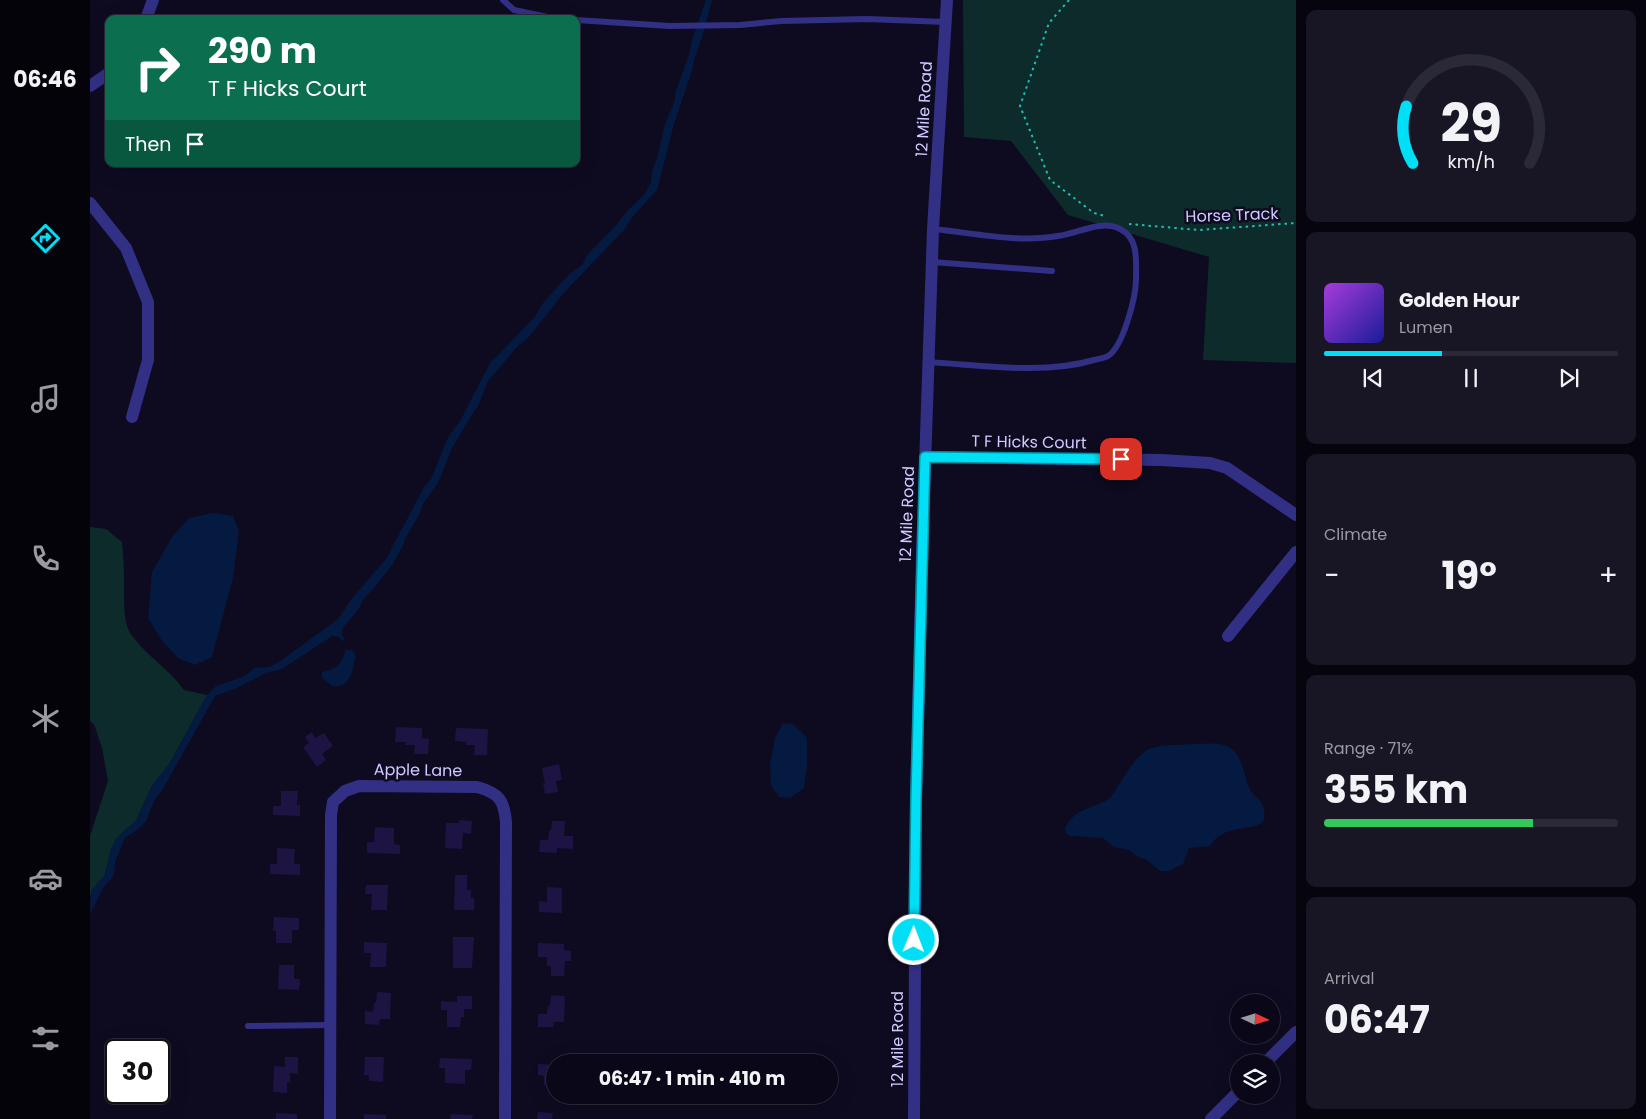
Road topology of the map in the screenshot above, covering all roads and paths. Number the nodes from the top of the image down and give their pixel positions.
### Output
1 (152, 0) edge
2 (503, 0) edge
3 (947, 0) edge
4 (1069, 0) edge
5 (147, 15) edge
6 (538, 15) edge
7 (580, 20) edge
8 (946, 22) junction
9 (105, 76) edge
10 (90, 86) edge
11 (90, 203) edge
12 (1112, 219) dead end
13 (1122, 222) dead end
14 (1296, 223) edge
15 (933, 229) junction
16 (932, 262) junction
17 (1052, 271) dead end
18 (928, 362) junction
19 (132, 417) dead end
20 (925, 457) junction
21 (1296, 515) edge
22 (1296, 552) edge
23 (1228, 636) dead end
24 (330, 1025) junction
25 (248, 1026) dead end
26 (1296, 1032) edge
27 (1274, 1054) edge
28 (1230, 1100) edge
29 (330, 1119) edge
30 (505, 1119) edge
31 (914, 1119) edge
32 (1211, 1119) edge

1 - 5 street
2 - 6 lane
3 - 8 street, 12 Mile Road
4 - 12 path
7 - 8 lane
8 - 15 street, 12 Mile Road
9 - 10 street
11 - 19 street
13 - 14 path, Horse Track
15 - 16 street, 12 Mile Road
15 - 18 lane
16 - 17 lane
16 - 18 street, 12 Mile Road
18 - 20 street, 12 Mile Road
20 - 21 street, T F Hicks Court
20 - 31 street, 12 Mile Road
22 - 23 street
24 - 25 lane
24 - 29 street, Apple Lane
24 - 30 street, Apple Lane
26 - 27 street
28 - 32 street

